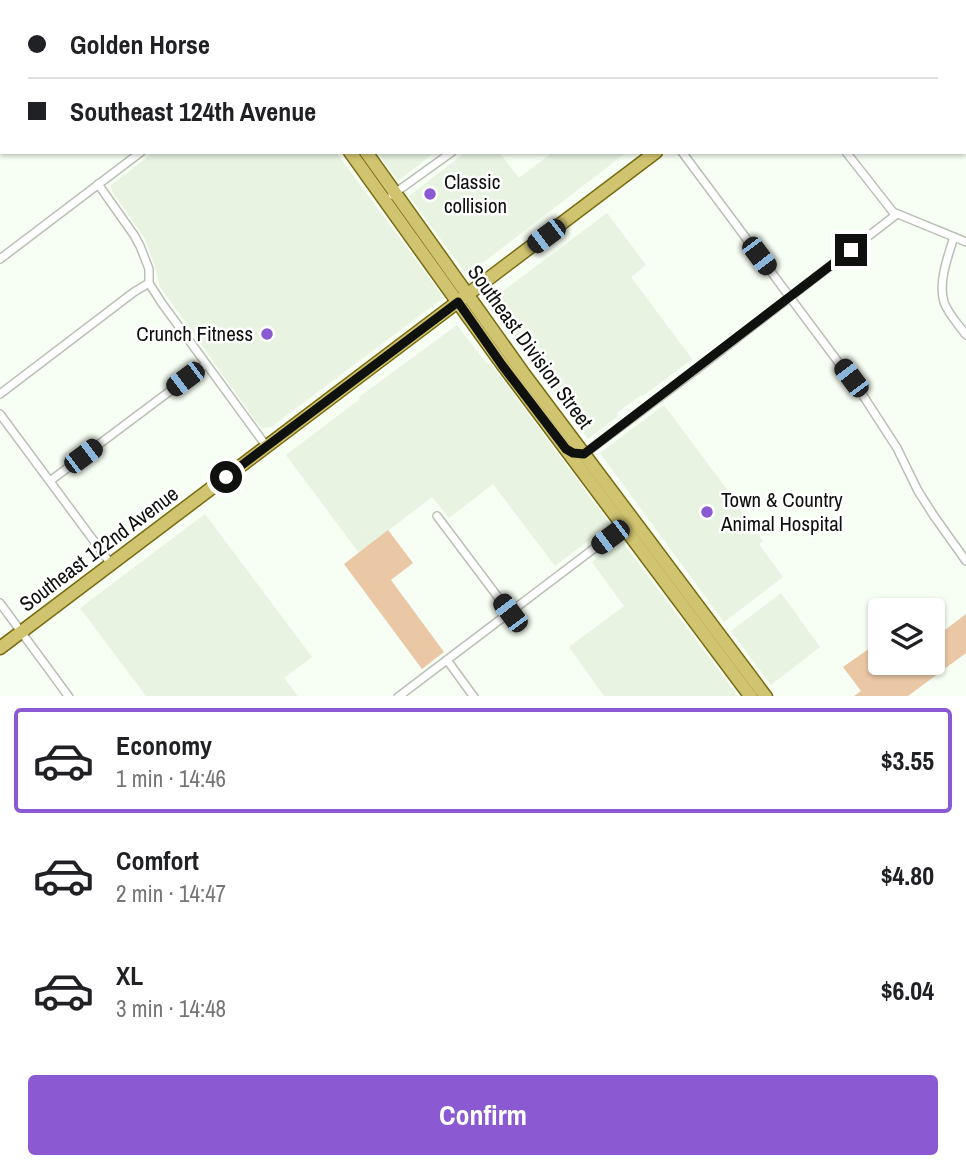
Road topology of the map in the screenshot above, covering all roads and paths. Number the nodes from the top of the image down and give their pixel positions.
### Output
1 (138, 154) edge
2 (352, 154) edge
3 (367, 154) edge
4 (449, 154) edge
5 (653, 154) edge
6 (683, 154) edge
7 (848, 154) edge
8 (98, 184) junction
9 (390, 196) junction
10 (897, 214) junction
11 (954, 237) junction
12 (966, 242) edge
13 (0, 259) edge
14 (149, 284) junction
15 (463, 298) junction
16 (790, 298) junction
17 (966, 335) edge
18 (205, 364) junction
19 (0, 394) edge
20 (0, 414) edge
21 (267, 447) junction
22 (566, 449) junction
23 (584, 454) junction
24 (50, 481) junction
25 (437, 516) dead end
26 (629, 522) junction
27 (966, 561) edge
28 (111, 564) junction
29 (0, 603) edge
30 (510, 613) junction
31 (21, 632) junction
32 (0, 648) edge
33 (447, 660) junction
34 (68, 696) edge
35 (398, 696) edge
36 (474, 696) edge
37 (751, 696) edge
38 (766, 696) edge

1 - 8 street
2 - 9 main road, Southeast Division Street
3 - 9 main road, Southeast Division Street
4 - 9 street
5 - 15 main road, Southeast 122nd Avenue
6 - 16 street
7 - 10 street
8 - 13 street
8 - 14 street
9 - 15 main road, Southeast Division Street
10 - 11 street
10 - 16 street
11 - 12 street
11 - 17 street
14 - 18 street
14 - 19 street
15 - 21 main road, Southeast 122nd Avenue
15 - 22 main road, Southeast Division Street
15 - 23 main road, Southeast Division Street
16 - 23 street
16 - 27 street
18 - 21 street
18 - 24 street
20 - 24 street
21 - 28 main road, Southeast 122nd Avenue
22 - 23 main road
22 - 26 main road, Southeast Division Street
23 - 26 main road, Southeast Division Street
24 - 28 street
25 - 30 street
26 - 30 street
26 - 37 main road, Southeast Division Street
26 - 38 main road, Southeast Division Street
28 - 31 main road, Southeast 122nd Avenue
29 - 31 street
30 - 33 street
31 - 32 main road, Southeast 122nd Avenue
31 - 34 street
33 - 35 street
33 - 36 street

